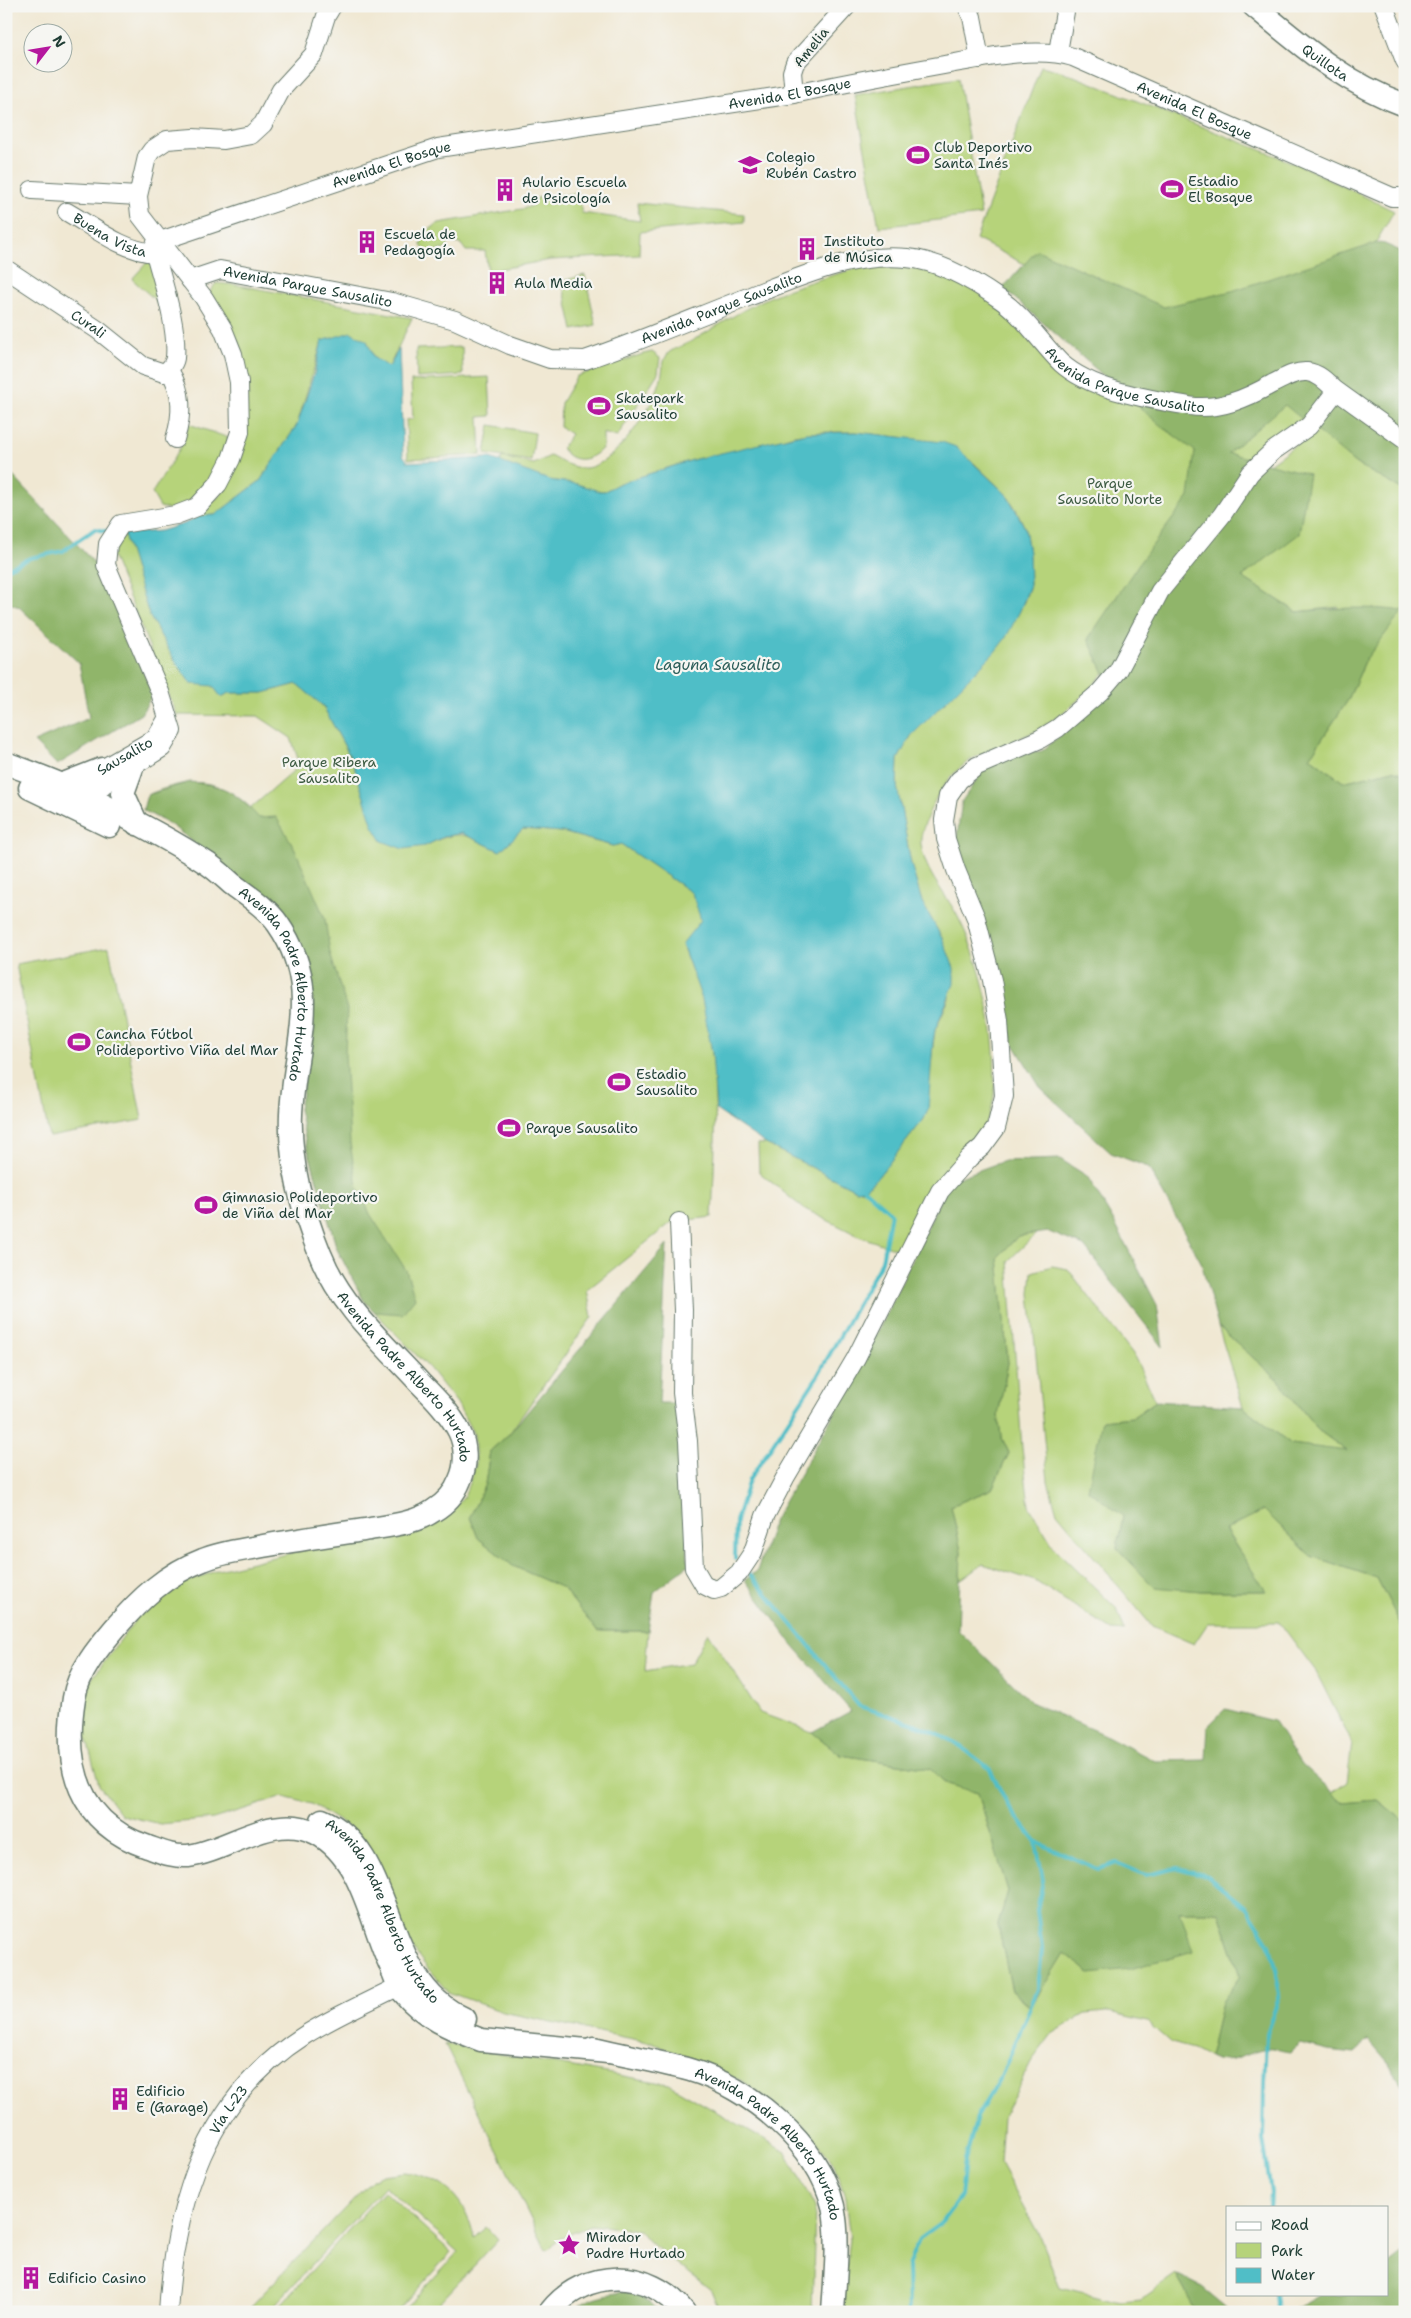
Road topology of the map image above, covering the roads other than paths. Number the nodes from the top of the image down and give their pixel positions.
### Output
1 (332, 6) edge
2 (847, 6) edge
3 (967, 6) edge
4 (1066, 6) edge
5 (1384, 6) edge
6 (1255, 7) edge
7 (1400, 39) edge
8 (1058, 52) junction
9 (980, 59) junction
10 (1405, 61) edge
11 (794, 94) junction
12 (1405, 106) edge
13 (32, 190) dead end
14 (138, 196) junction
15 (1405, 196) edge
16 (67, 212) dead end
17 (157, 247) junction
18 (6, 269) edge
19 (190, 280) junction
20 (169, 370) junction
21 (1334, 389) junction
22 (175, 439) dead end
23 (1405, 440) edge
24 (167, 719) junction
25 (6, 763) edge
26 (132, 768) junction
27 (102, 769) joint
28 (6, 777) edge
29 (77, 797) junction
30 (137, 824) junction
31 (232, 884) junction
32 (679, 1222) dead end
33 (156, 1849) junction
34 (410, 1964) junction
35 (399, 1986) junction
36 (428, 1991) junction
37 (608, 2052) junction
38 (168, 2312) edge
39 (550, 2312) edge
40 (684, 2312) edge
41 (833, 2312) edge

1 - 14 street
2 - 11 street, Amelia
3 - 9 street
4 - 8 street
5 - 7 street
6 - 12 main road, Quillota
7 - 10 street
8 - 9 street, Avenida El Bosque
8 - 15 street, Avenida El Bosque
9 - 11 street, Avenida El Bosque
11 - 17 street, Avenida El Bosque
13 - 14 street
14 - 17 street
16 - 17 street, Buena Vista
17 - 19 street
17 - 20 street
18 - 20 street, Curali
19 - 21 street, Avenida Parque Sausalito
19 - 24 street
20 - 22 street
21 - 23 street, Avenida Parque Sausalito
21 - 32 street
24 - 26 street, Sausalito
24 - 27 street, Sausalito
25 - 29 main road
26 - 29 street, Sausalito
26 - 30 main road
27 - 29 main road
28 - 29 main road
29 - 30 main road, Avenida Padre Alberto Hurtado
29 - 31 main road, Avenida Padre Alberto Hurtado
30 - 31 main road, Avenida Padre Alberto Hurtado
31 - 33 main road, Avenida Padre Alberto Hurtado
33 - 34 main road, Avenida Padre Alberto Hurtado
33 - 35 main road, Avenida Padre Alberto Hurtado
34 - 35 street
34 - 36 main road, Avenida Padre Alberto Hurtado
35 - 36 street
35 - 37 main road, Avenida Padre Alberto Hurtado
35 - 38 street, Vía L-23
36 - 37 main road, Avenida Padre Alberto Hurtado
37 - 41 main road, Avenida Padre Alberto Hurtado
39 - 40 main road

